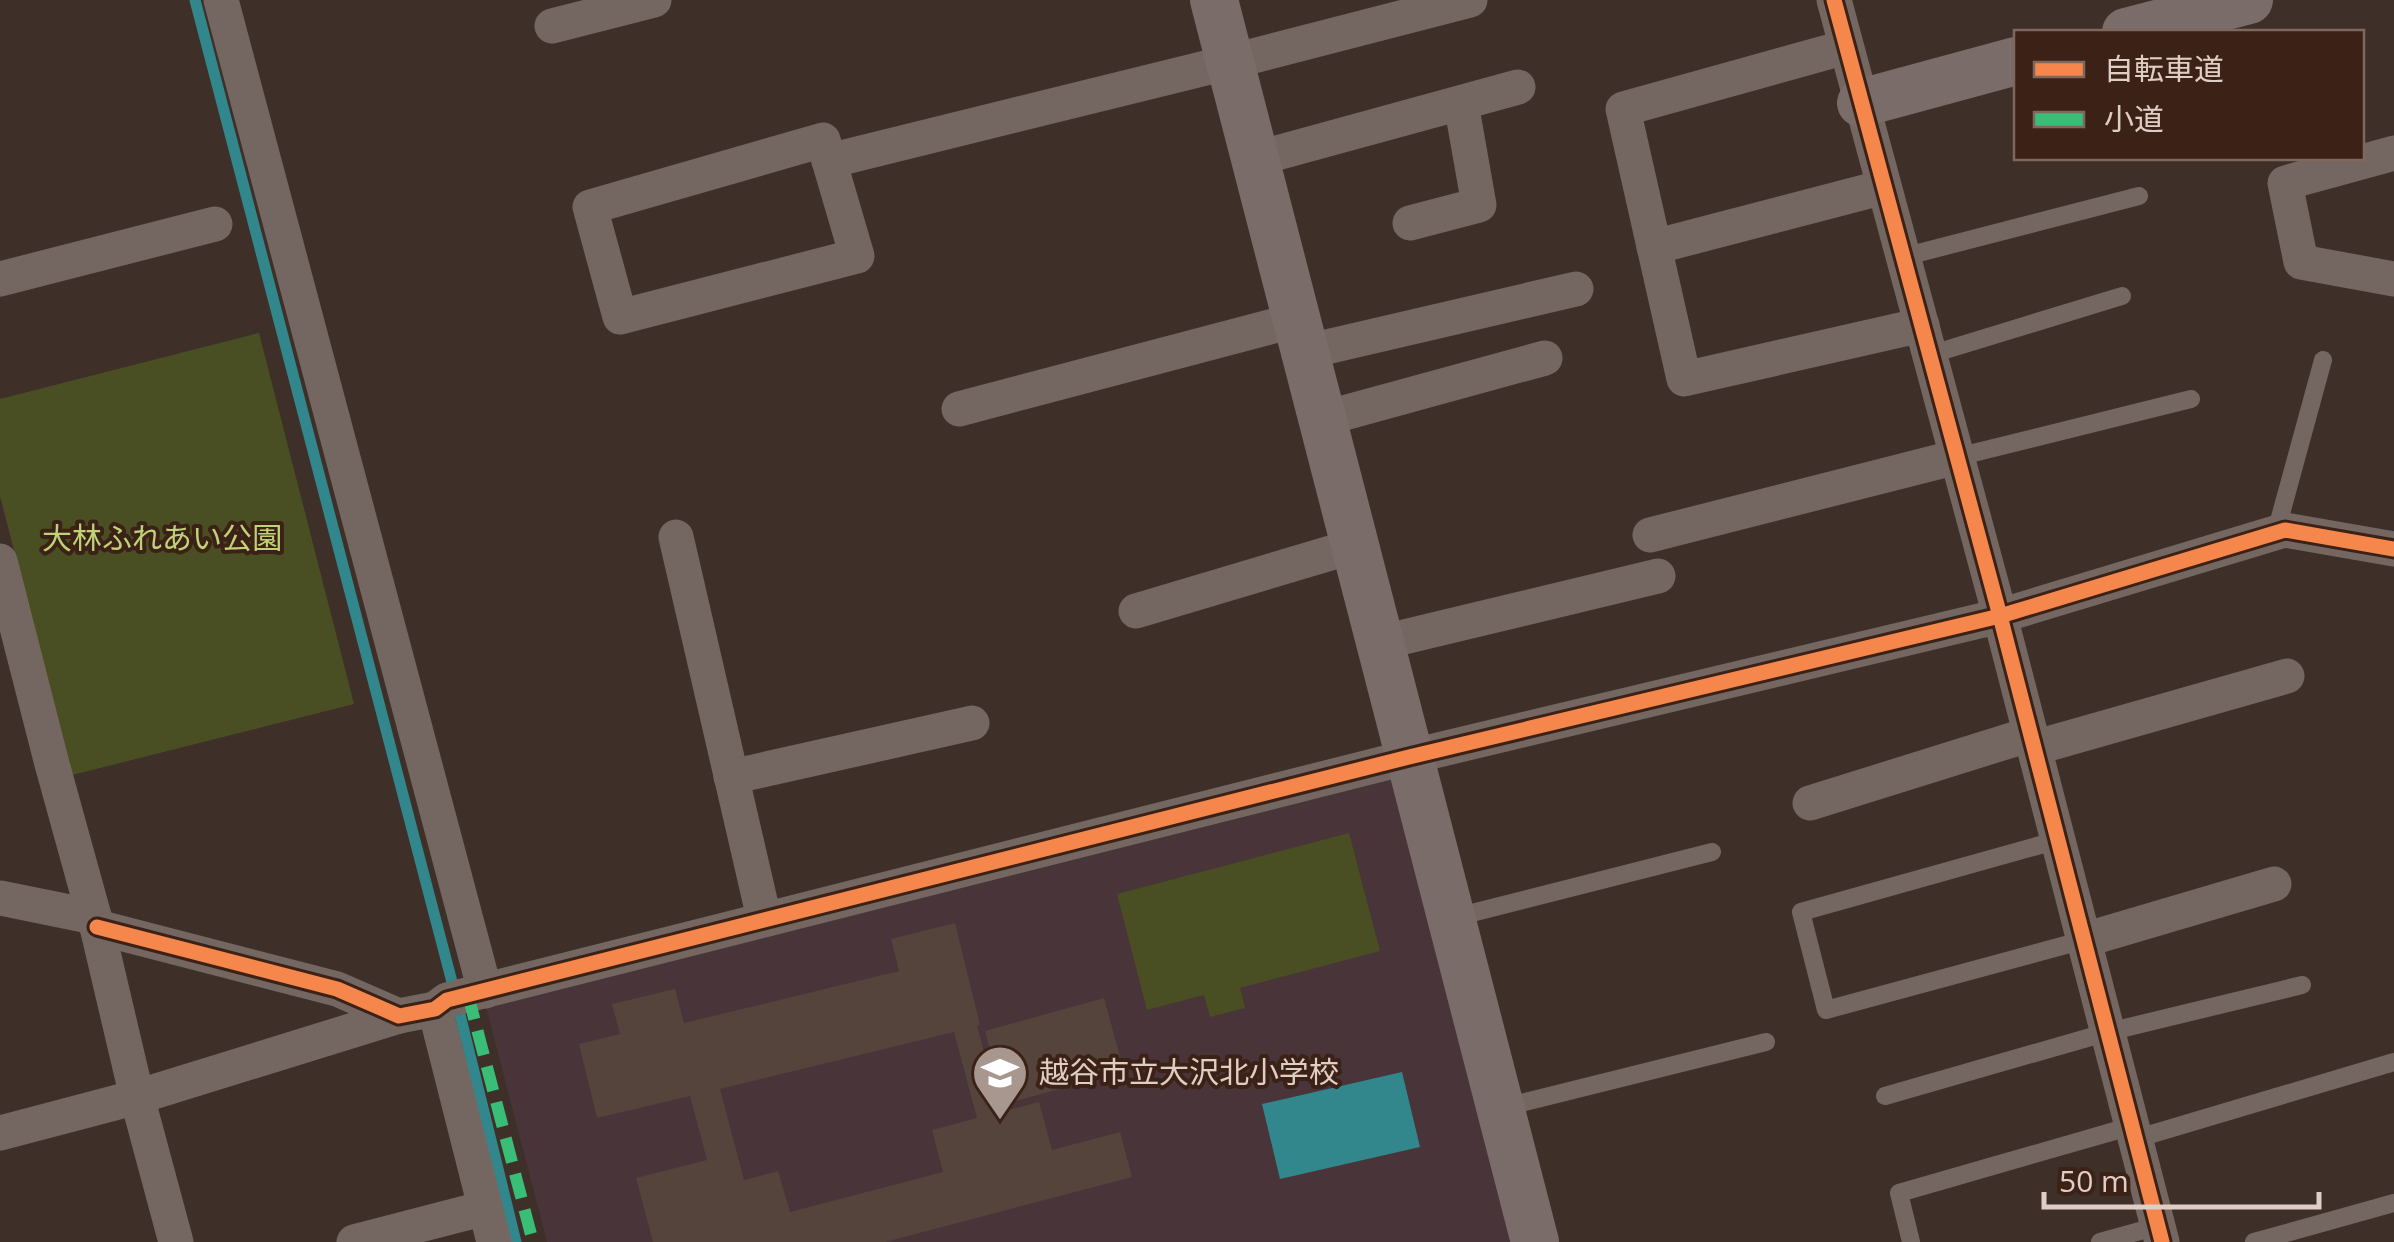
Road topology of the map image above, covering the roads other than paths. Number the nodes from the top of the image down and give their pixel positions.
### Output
1 (221, 0) edge
2 (654, 0) edge
3 (1214, 0) edge
4 (1470, 0) edge
5 (1834, 0) edge
6 (2249, 0) edge
7 (552, 26) dead end
8 (2134, 30) edge
9 (1846, 47) junction
10 (1230, 62) junction
11 (2014, 63) edge
12 (1518, 87) dead end
13 (1861, 102) junction
14 (1461, 103) junction
15 (2394, 153) edge
16 (1255, 159) junction
17 (828, 161) junction
18 (1884, 187) junction
19 (2138, 196) dead end
20 (1410, 223) dead end
21 (214, 224) dead end
22 (1654, 247) junction
23 (1903, 256) junction
24 (0, 279) edge
25 (2394, 280) edge
26 (1576, 288) dead end
27 (2122, 296) dead end
28 (1300, 336) junction
29 (1925, 340) junction
30 (1545, 358) dead end
31 (2324, 360) dead end
32 (2191, 399) dead end
33 (960, 409) dead end
34 (1322, 418) junction
35 (1957, 457) junction
36 (2276, 532) junction
37 (1650, 535) dead end
38 (676, 536) dead end
39 (1354, 546) junction
40 (2394, 549) edge
41 (0, 561) edge
42 (1658, 576) dead end
43 (1136, 611) dead end
44 (2000, 616) junction
45 (1380, 643) junction
46 (14, 674) edge
47 (2287, 676) dead end
48 (972, 723) dead end
49 (2032, 741) junction
50 (1410, 757) junction
51 (731, 778) junction
52 (1810, 803) dead end
53 (2058, 840) junction
54 (1712, 852) dead end
55 (2274, 884) dead end
56 (0, 898) edge
57 (764, 918) junction
58 (1451, 918) junction
59 (95, 922) junction
60 (2084, 940) junction
61 (2302, 984) dead end
62 (485, 991) junction
63 (436, 1010) junction
64 (399, 1016) junction
65 (2108, 1032) junction
66 (1766, 1042) dead end
67 (2394, 1062) edge
68 (1886, 1096) dead end
69 (137, 1097) junction
70 (1500, 1108) junction
71 (0, 1133) edge
72 (2134, 1133) junction
73 (2394, 1204) edge
74 (490, 1225) edge
75 (2160, 1234) edge
76 (176, 1242) edge
77 (354, 1242) edge
78 (1535, 1242) edge
79 (1912, 1242) edge
80 (2100, 1242) edge
81 (2254, 1242) edge

1 - 62 street
2 - 7 street
3 - 10 street
4 - 10 street
5 - 9 street
6 - 8 street
9 - 13 street
9 - 22 street
10 - 16 street
10 - 17 street
11 - 13 street
12 - 14 street
13 - 18 street
14 - 16 street
14 - 20 street
15 - 25 street
16 - 28 street
17 - 17 street
18 - 22 street
18 - 23 street
19 - 23 lane
21 - 24 street
22 - 29 street
23 - 29 street
26 - 28 street
27 - 29 lane
28 - 33 street
28 - 34 street
29 - 35 street
30 - 34 street
31 - 36 lane
32 - 35 lane
34 - 39 street
35 - 37 street
35 - 44 street
36 - 40 street
36 - 44 street
38 - 51 street
39 - 43 street
39 - 45 street
41 - 46 street
42 - 45 street
44 - 49 street
44 - 50 street
45 - 50 street
46 - 59 street
47 - 49 street
48 - 51 street
49 - 52 street
49 - 53 street
50 - 57 street
50 - 58 street
51 - 57 street
53 - 60 street
53 - 60 lane
54 - 58 lane
55 - 60 street
56 - 59 street
57 - 62 street
58 - 70 street
59 - 64 street
59 - 69 street
60 - 65 street
61 - 65 lane
62 - 63 street
63 - 64 street
63 - 74 street
64 - 69 street
65 - 68 lane
65 - 72 street
66 - 70 lane
67 - 72 lane
69 - 71 street
69 - 76 street
70 - 78 street
72 - 75 street
72 - 79 lane
73 - 81 lane
74 - 77 street
75 - 80 lane

